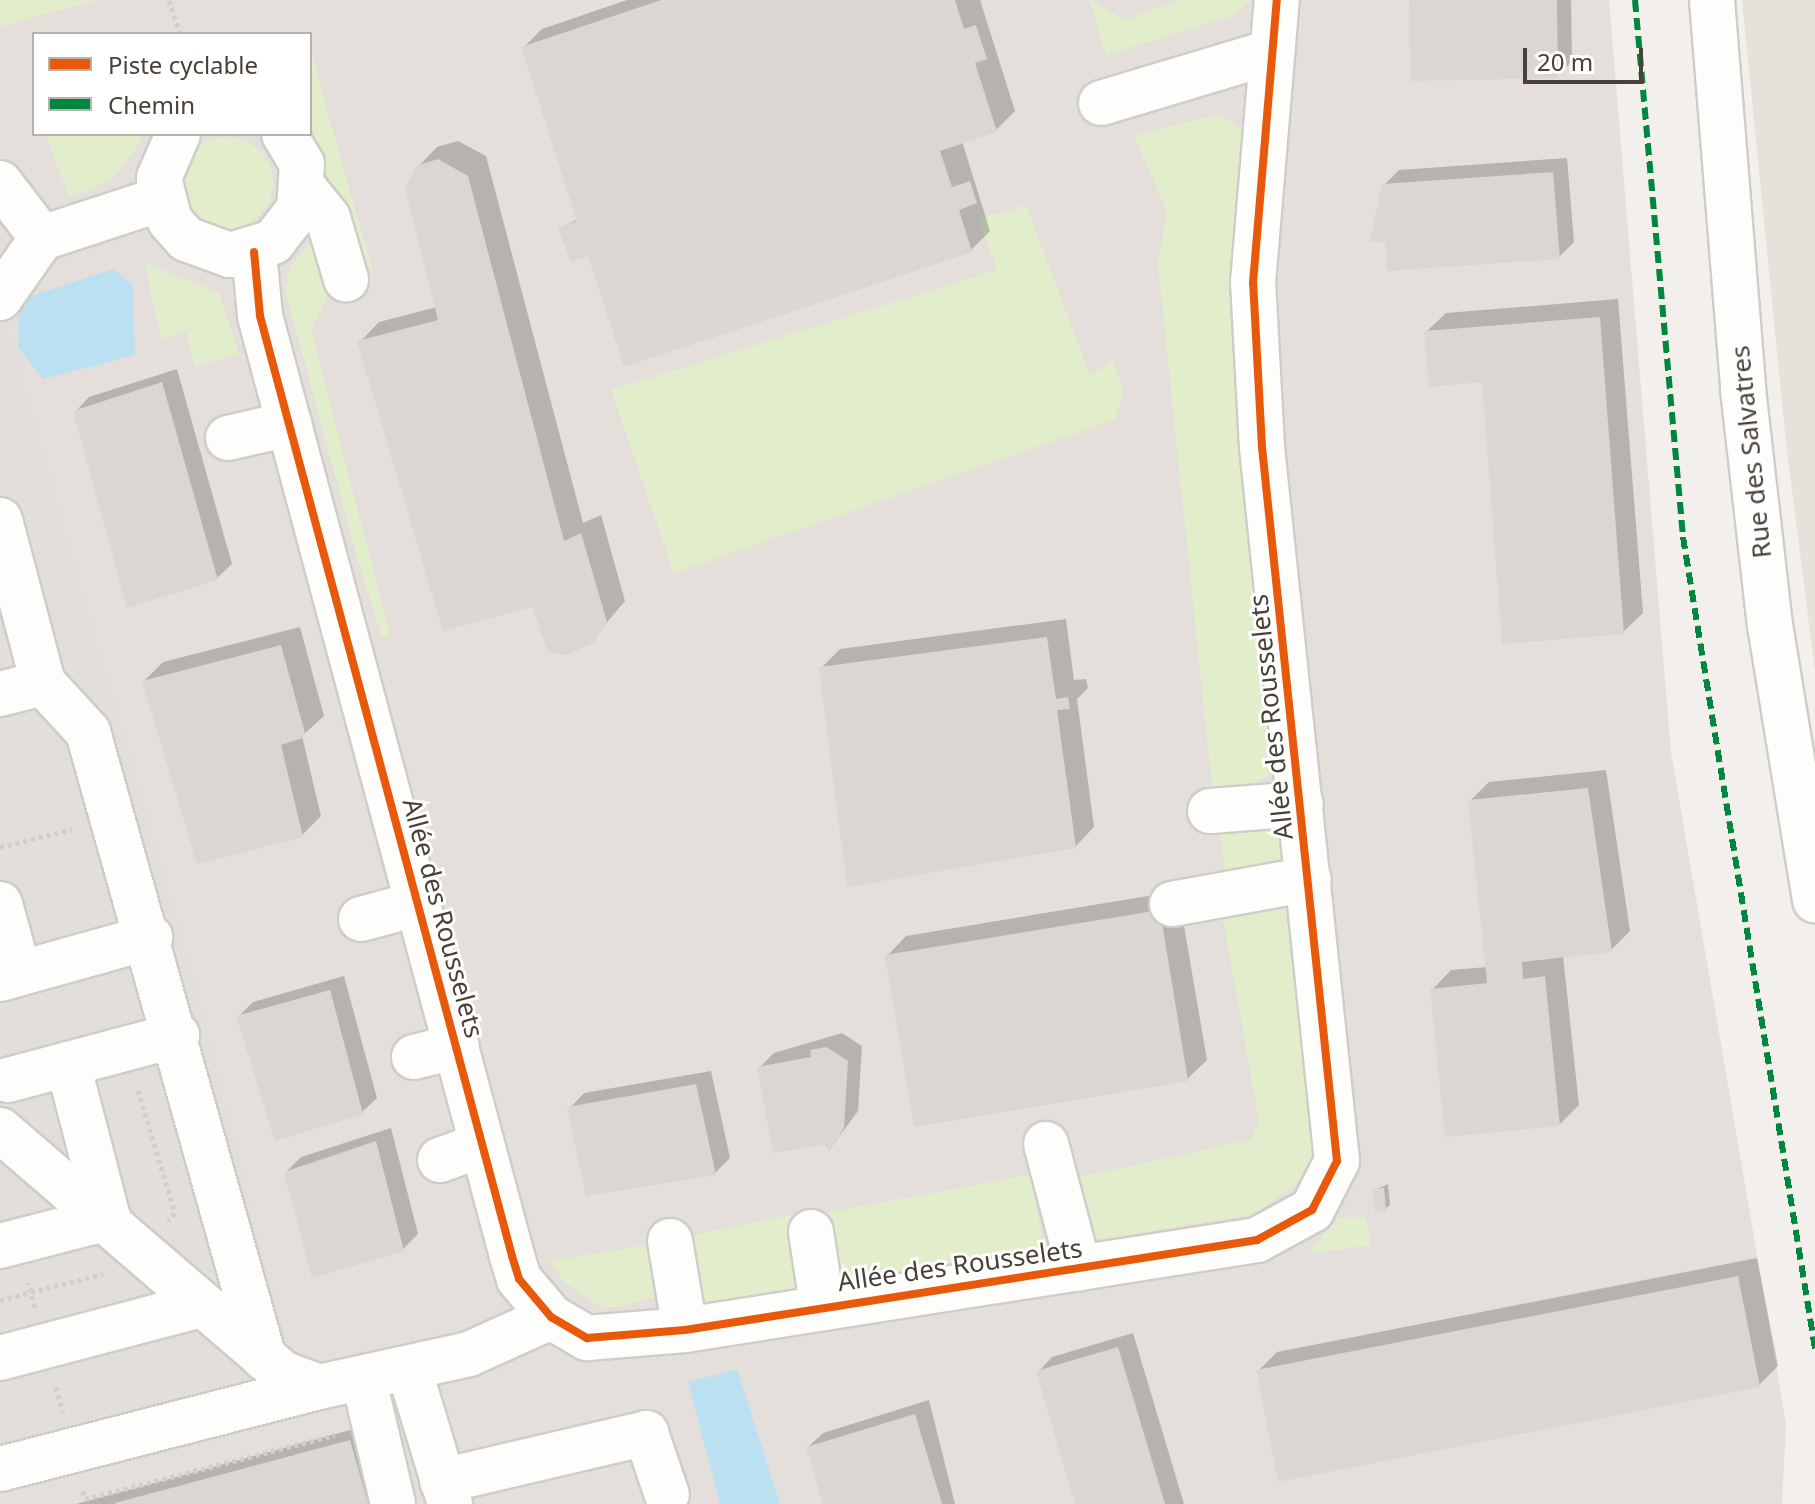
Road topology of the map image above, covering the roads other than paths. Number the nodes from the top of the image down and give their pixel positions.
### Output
1 (1277, 0) edge
2 (1712, 0) edge
3 (1271, 52) junction
4 (1101, 103) dead end
5 (177, 136) edge
6 (285, 136) edge
7 (0, 183) edge
8 (304, 188) junction
9 (161, 199) junction
10 (59, 233) junction
11 (254, 252) junction
12 (346, 279) dead end
13 (0, 298) edge
14 (289, 424) junction
15 (228, 438) dead end
16 (0, 520) edge
17 (43, 683) junction
18 (0, 694) edge
19 (1301, 804) junction
20 (1210, 811) dead end
21 (1309, 879) junction
22 (1815, 900) edge
23 (420, 903) junction
24 (0, 904) edge
25 (1172, 904) dead end
26 (361, 919) dead end
27 (150, 937) junction
28 (10, 976) edge
29 (177, 1035) junction
30 (457, 1046) junction
31 (414, 1057) dead end
32 (68, 1064) junction
33 (4, 1072) edge
34 (0, 1128) edge
35 (1046, 1144) dead end
36 (481, 1145) junction
37 (440, 1160) dead end
38 (108, 1218) junction
39 (811, 1232) dead end
40 (670, 1241) dead end
41 (0, 1246) edge
42 (1079, 1269) junction
43 (822, 1304) junction
44 (201, 1305) junction
45 (551, 1317) junction
46 (685, 1330) junction
47 (0, 1358) edge
48 (264, 1358) junction
49 (409, 1369) junction
50 (364, 1381) junction
51 (319, 1387) junction
52 (0, 1469) edge
53 (446, 1493) edge
54 (658, 1501) edge
55 (393, 1504) edge

1 - 3 street, Allée des Rousselets
2 - 22 street, Rue des Salvatres
3 - 4 street
3 - 19 street, Allée des Rousselets
5 - 9 street
6 - 8 street
7 - 10 street
8 - 11 street
8 - 12 street
9 - 10 street
9 - 11 street
10 - 13 street
11 - 14 street, Allée des Rousselets
14 - 15 street
14 - 23 street, Allée des Rousselets
16 - 17 street
17 - 18 street
17 - 27 street
19 - 20 street
19 - 21 street, Allée des Rousselets
21 - 25 street
21 - 42 street, Allée des Rousselets
23 - 26 street
23 - 30 street, Allée des Rousselets
24 - 28 street
27 - 28 street
27 - 29 street
29 - 32 street
29 - 48 street
30 - 31 street
30 - 36 street, Allée des Rousselets
32 - 33 street
32 - 38 street
33 - 34 street
34 - 38 street
35 - 42 street
36 - 37 street
36 - 45 street, Allée des Rousselets
38 - 41 street
38 - 44 street
39 - 43 street
40 - 46 street
42 - 43 street, Allée des Rousselets
43 - 46 street, Allée des Rousselets
44 - 47 street
44 - 48 street
45 - 46 street, Allée des Rousselets
45 - 49 street
48 - 51 street
49 - 50 street
49 - 53 street
50 - 51 street
50 - 55 street
51 - 52 street
53 - 54 street

